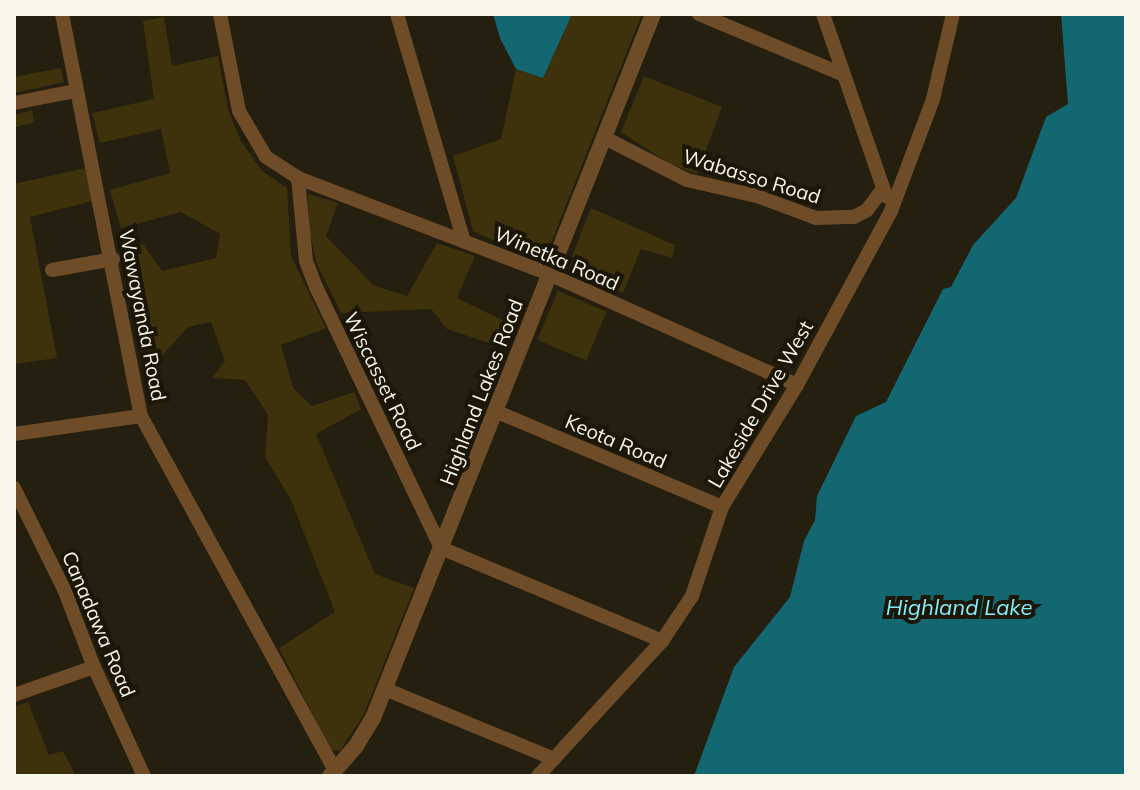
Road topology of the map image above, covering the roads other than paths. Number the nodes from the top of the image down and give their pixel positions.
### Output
1 (62, 14) edge
2 (220, 14) edge
3 (397, 14) edge
4 (653, 14) edge
5 (699, 14) edge
6 (823, 14) edge
7 (953, 14) edge
8 (842, 74) junction
9 (76, 91) junction
10 (14, 103) edge
11 (605, 138) junction
12 (298, 178) junction
13 (883, 189) junction
14 (891, 211) junction
15 (464, 241) junction
16 (113, 259) junction
17 (52, 270) dead end
18 (549, 274) junction
19 (797, 385) junction
20 (495, 411) junction
21 (141, 416) junction
22 (14, 434) edge
23 (14, 488) edge
24 (722, 507) junction
25 (441, 548) junction
26 (662, 641) junction
27 (94, 667) junction
28 (385, 689) junction
29 (14, 695) edge
30 (554, 759) junction
31 (332, 774) edge
32 (144, 776) edge
33 (538, 776) edge

1 - 9 street, Wawayanda Road
2 - 12 street
3 - 15 street
4 - 11 street, Highland Lakes Road
5 - 8 street
6 - 8 street
7 - 14 street, Lakeside Drive West
8 - 13 street
9 - 10 street
9 - 16 street, Wawayanda Road
11 - 13 street, Wabasso Road
11 - 18 street, Highland Lakes Road
12 - 15 street, Winetka Road
12 - 25 street, Wiscasset Road
13 - 14 street
14 - 19 street, Lakeside Drive West
15 - 18 street, Winetka Road
16 - 17 street
16 - 21 street, Wawayanda Road
18 - 19 street, Winetka Road
18 - 20 street, Highland Lakes Road
19 - 24 street, Lakeside Drive West
20 - 24 street, Keota Road
20 - 25 street, Highland Lakes Road
21 - 22 street
21 - 31 street, Wawayanda Road
23 - 27 street, Canadawa Road
24 - 26 street, Lakeside Drive West
25 - 26 street
25 - 28 street, Highland Lakes Road
26 - 30 street, Lakeside Drive West
27 - 29 street
27 - 32 street, Canadawa Road
28 - 30 street
28 - 31 street, Highland Lakes Road
30 - 33 street, Lakeside Drive West

